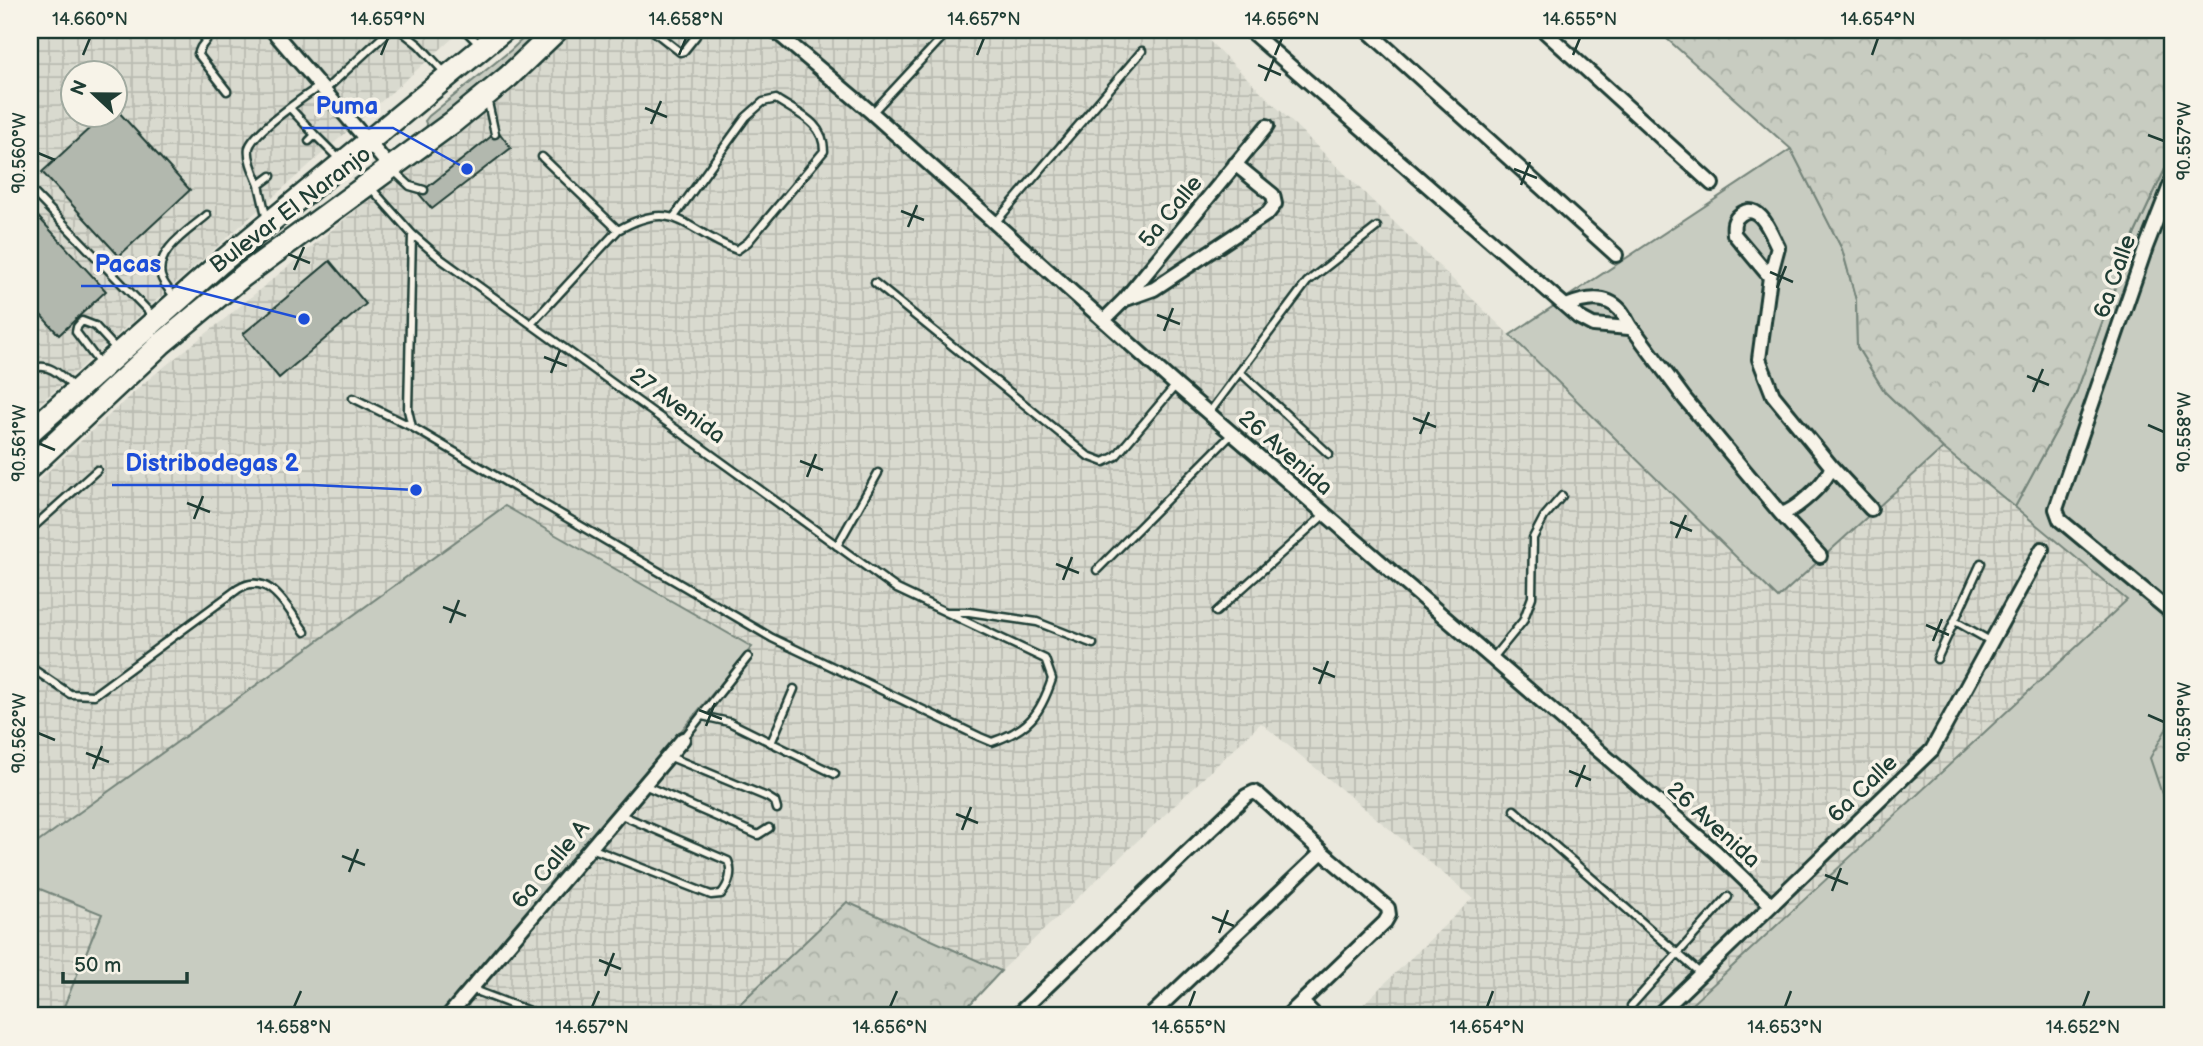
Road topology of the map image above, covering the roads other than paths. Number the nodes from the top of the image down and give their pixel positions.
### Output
1 (214, 30) edge
2 (272, 30) edge
3 (390, 30) edge
4 (400, 30) edge
5 (465, 30) edge
6 (504, 30) edge
7 (557, 30) edge
8 (652, 30) edge
9 (696, 30) edge
10 (774, 30) edge
11 (796, 30) edge
12 (949, 30) edge
13 (1248, 30) edge
14 (1367, 30) edge
15 (1543, 30) edge
16 (787, 41) junction
17 (483, 49) junction
18 (1142, 51) dead end
19 (448, 77) junction
20 (322, 88) junction
21 (227, 91) dead end
22 (486, 95) junction
23 (290, 108) junction
24 (872, 113) junction
25 (1267, 126) dead end
26 (495, 134) dead end
27 (315, 135) junction
28 (309, 141) dead end
29 (368, 141) junction
30 (542, 157) dead end
31 (341, 162) junction
32 (1236, 164) junction
33 (389, 166) junction
34 (271, 176) dead end
35 (2173, 178) edge
36 (368, 184) junction
37 (1712, 184) dead end
38 (259, 185) junction
39 (30, 189) edge
40 (424, 190) dead end
41 (207, 215) dead end
42 (674, 217) junction
43 (995, 223) junction
44 (268, 224) junction
45 (1377, 227) dead end
46 (618, 230) junction
47 (412, 234) junction
48 (1616, 256) dead end
49 (1770, 277) junction
50 (875, 283) dead end
51 (1125, 299) junction
52 (178, 301) junction
53 (1566, 306) junction
54 (157, 319) junction
55 (1104, 320) junction
56 (531, 324) junction
57 (1629, 328) junction
58 (119, 352) junction
59 (102, 367) junction
60 (30, 372) edge
61 (1240, 372) junction
62 (1176, 385) junction
63 (77, 390) junction
64 (353, 398) dead end
65 (1209, 414) junction
66 (412, 427) junction
67 (30, 432) edge
68 (1232, 434) junction
69 (1329, 454) dead end
70 (1831, 466) junction
71 (30, 467) edge
72 (97, 470) dead end
73 (878, 473) dead end
74 (1562, 496) dead end
75 (1871, 509) dead end
76 (1325, 514) junction
77 (1782, 514) junction
78 (30, 530) edge
79 (837, 546) junction
80 (2042, 549) dead end
81 (1820, 556) dead end
82 (1981, 563) dead end
83 (1097, 570) dead end
84 (945, 612) junction
85 (1216, 612) dead end
86 (2173, 614) edge
87 (1955, 621) junction
88 (305, 632) dead end
89 (1992, 642) junction
90 (1093, 644) dead end
91 (748, 657) dead end
92 (1492, 659) junction
93 (1937, 659) dead end
94 (30, 667) edge
95 (794, 689) dead end
96 (702, 716) junction
97 (683, 738) joint
98 (771, 743) junction
99 (668, 756) junction
100 (835, 774) dead end
101 (644, 785) junction
102 (777, 809) dead end
103 (1514, 810) dead end
104 (619, 814) junction
105 (769, 828) dead end
106 (591, 848) junction
107 (1322, 852) junction
108 (1728, 897) dead end
109 (1771, 905) junction
110 (1678, 954) junction
111 (1700, 974) junction
112 (471, 989) junction
113 (1302, 1002) junction
114 (1631, 1006) dead end
115 (448, 1016) edge
116 (542, 1016) edge
117 (1016, 1016) edge
118 (1150, 1016) edge
119 (1287, 1016) edge
120 (1316, 1016) edge
121 (1657, 1016) edge

1 - 21 lane
2 - 20 street
3 - 20 lane
4 - 19 lane
5 - 17 lane
6 - 17 main road, Bulevar El Naranjo
7 - 22 main road, Bulevar El Naranjo
8 - 9 lane
10 - 16 street, 26 Avenida
11 - 16 lane
12 - 24 lane
13 - 53 street
14 - 48 street
15 - 37 street
16 - 24 street, 26 Avenida
17 - 19 main road, Bulevar El Naranjo
18 - 43 lane
19 - 29 main road, Bulevar El Naranjo
20 - 23 lane
20 - 29 street
22 - 26 lane
22 - 33 main road, Bulevar El Naranjo
23 - 27 lane
23 - 38 lane
24 - 43 street, 26 Avenida
25 - 32 street, 5a Calle
27 - 28 lane
27 - 31 lane
29 - 31 main road, Bulevar El Naranjo
29 - 33 street
30 - 46 lane
31 - 44 main road, Bulevar El Naranjo
32 - 51 street, 5a Calle
32 - 51 street
33 - 36 main road, Bulevar El Naranjo
33 - 40 lane
34 - 38 lane
35 - 86 street, 6a Calle
36 - 47 lane, 27 Avenida
36 - 71 main road, Bulevar El Naranjo
38 - 44 lane
39 - 54 lane
41 - 52 lane
42 - 42 lane
42 - 46 lane
43 - 55 street, 26 Avenida
44 - 52 main road, Bulevar El Naranjo
45 - 61 lane
46 - 56 lane
47 - 56 lane, 27 Avenida
47 - 66 lane
49 - 49 street
49 - 70 street
50 - 62 lane
51 - 55 street, 5a Calle
52 - 54 main road, Bulevar El Naranjo
53 - 57 street
53 - 57 street
54 - 58 main road, Bulevar El Naranjo
55 - 62 street, 26 Avenida
56 - 79 lane, 27 Avenida
57 - 77 street
58 - 59 main road, Bulevar El Naranjo
58 - 59 lane
59 - 63 main road, Bulevar El Naranjo
60 - 63 lane
61 - 65 lane
61 - 69 lane
62 - 65 street, 26 Avenida
63 - 67 main road, Bulevar El Naranjo
64 - 66 lane, 27 Avenida
65 - 68 street, 26 Avenida
66 - 84 lane, 27 Avenida
68 - 76 street, 26 Avenida
68 - 83 lane
70 - 75 street
70 - 77 street
72 - 78 lane
73 - 79 lane
74 - 92 lane
76 - 85 lane
76 - 92 street, 26 Avenida
77 - 81 street
79 - 84 lane, 27 Avenida
80 - 89 street, 6a Calle
82 - 87 lane
84 - 90 lane
87 - 89 lane
87 - 93 lane
88 - 94 lane
89 - 109 street, 6a Calle
91 - 96 lane
92 - 109 street, 26 Avenida
95 - 98 lane
96 - 97 lane
96 - 98 lane
97 - 99 street, 6a Calle A
98 - 100 lane
99 - 101 street, 6a Calle A
99 - 102 lane
101 - 104 street, 6a Calle A
101 - 105 lane
103 - 110 lane
104 - 106 street, 6a Calle A
104 - 106 lane
106 - 112 street, 6a Calle A
107 - 113 street
107 - 117 street
107 - 118 street
108 - 110 lane
109 - 111 street, 6a Calle
110 - 111 lane
110 - 114 lane
111 - 121 street, 6a Calle
112 - 115 street, 6a Calle A
112 - 116 lane
113 - 119 street
113 - 120 street

